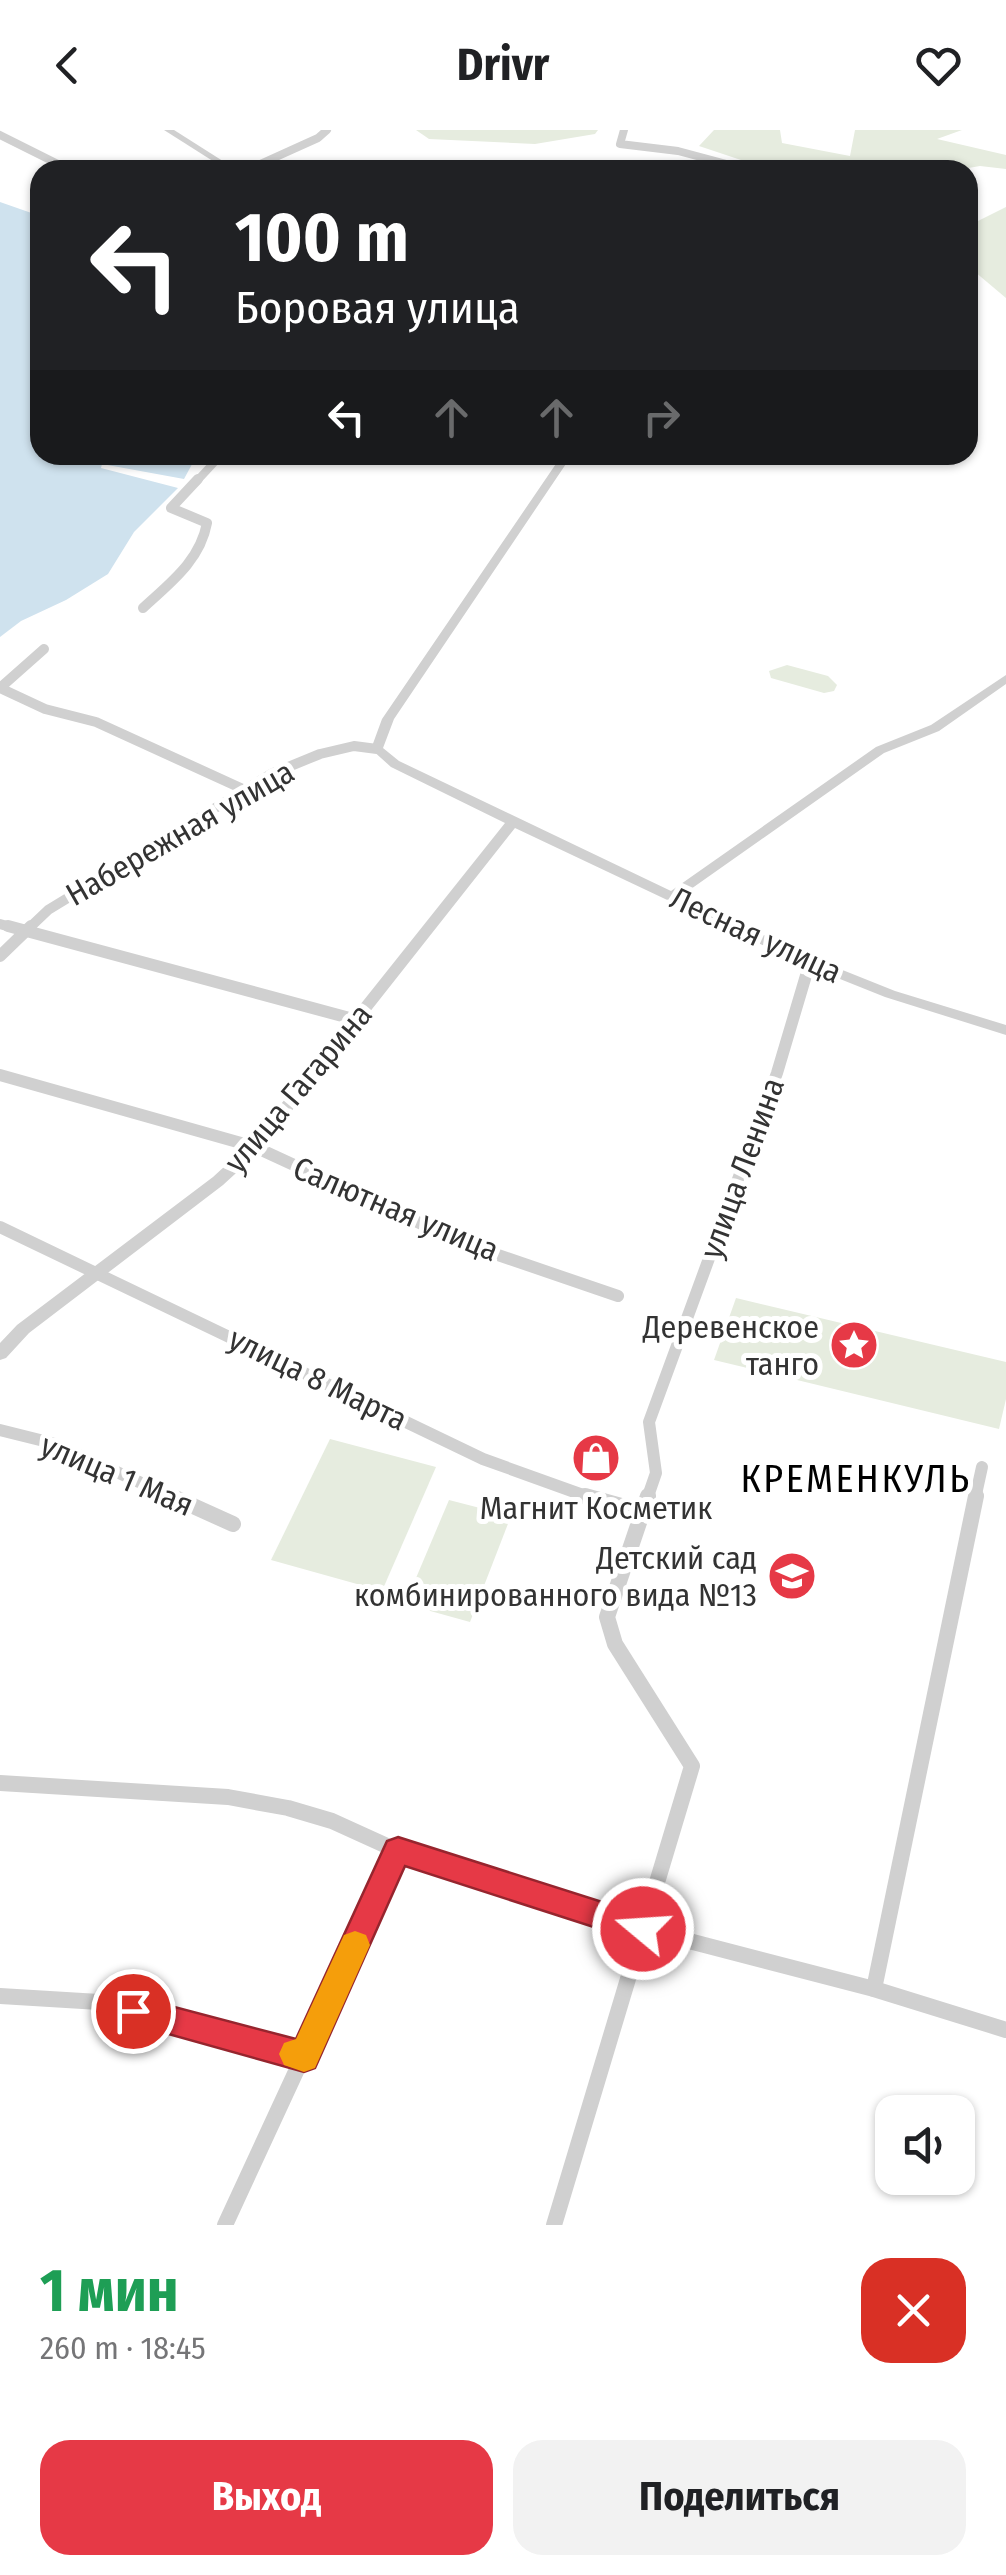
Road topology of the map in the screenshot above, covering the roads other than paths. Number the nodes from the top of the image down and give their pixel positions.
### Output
1 (168, 130) edge
2 (326, 130) edge
3 (624, 130) edge
4 (0, 135) edge
5 (50, 160) edge
6 (217, 160) edge
7 (269, 160) edge
8 (712, 160) edge
9 (212, 465) edge
10 (560, 465) edge
11 (143, 608) dead end
12 (44, 649) dead end
13 (1006, 679) edge
14 (377, 750) junction
15 (245, 790) junction
16 (513, 822) junction
17 (673, 896) junction
18 (0, 924) edge
19 (26, 930) junction
20 (0, 956) edge
21 (810, 962) junction
22 (357, 1020) junction
23 (1006, 1030) edge
24 (0, 1075) edge
25 (255, 1148) junction
26 (0, 1227) edge
27 (97, 1272) junction
28 (618, 1296) dead end
29 (0, 1354) edge
30 (0, 1430) edge
31 (982, 1466) dead end
32 (643, 1512) junction
33 (234, 1524) dead end
34 (0, 1782) edge
35 (398, 1850) junction
36 (643, 1929) junction
37 (874, 1989) junction
38 (0, 1996) edge
39 (1006, 2030) edge
40 (304, 2057) junction
41 (225, 2225) edge
42 (554, 2225) edge

1 - 6 street
2 - 7 street
3 - 8 street
4 - 5 street
9 - 11 street
10 - 14 street
12 - 15 street
13 - 17 street
14 - 15 street, Набережная улица
14 - 16 street
15 - 19 street, Набережная улица
16 - 17 street, Лесная улица
16 - 22 street, улица Гагарина
17 - 21 street, Лесная улица
18 - 19 street
19 - 20 street, Набережная улица
19 - 22 street
21 - 23 street, Лесная улица
21 - 32 street, улица Ленина
22 - 25 street, улица Гагарина
24 - 25 street, Салютная улица
25 - 27 street, улица Гагарина
25 - 28 street, Салютная улица
26 - 27 street, улица 8 Марта
27 - 29 street, улица Гагарина
27 - 32 street, улица 8 Марта
30 - 33 street, улица 1 Мая
31 - 37 street
32 - 36 street, улица Ленина
34 - 35 street
35 - 36 street
35 - 40 street
36 - 37 street
36 - 42 street, улица Ленина
37 - 39 street
38 - 40 street
40 - 41 street

